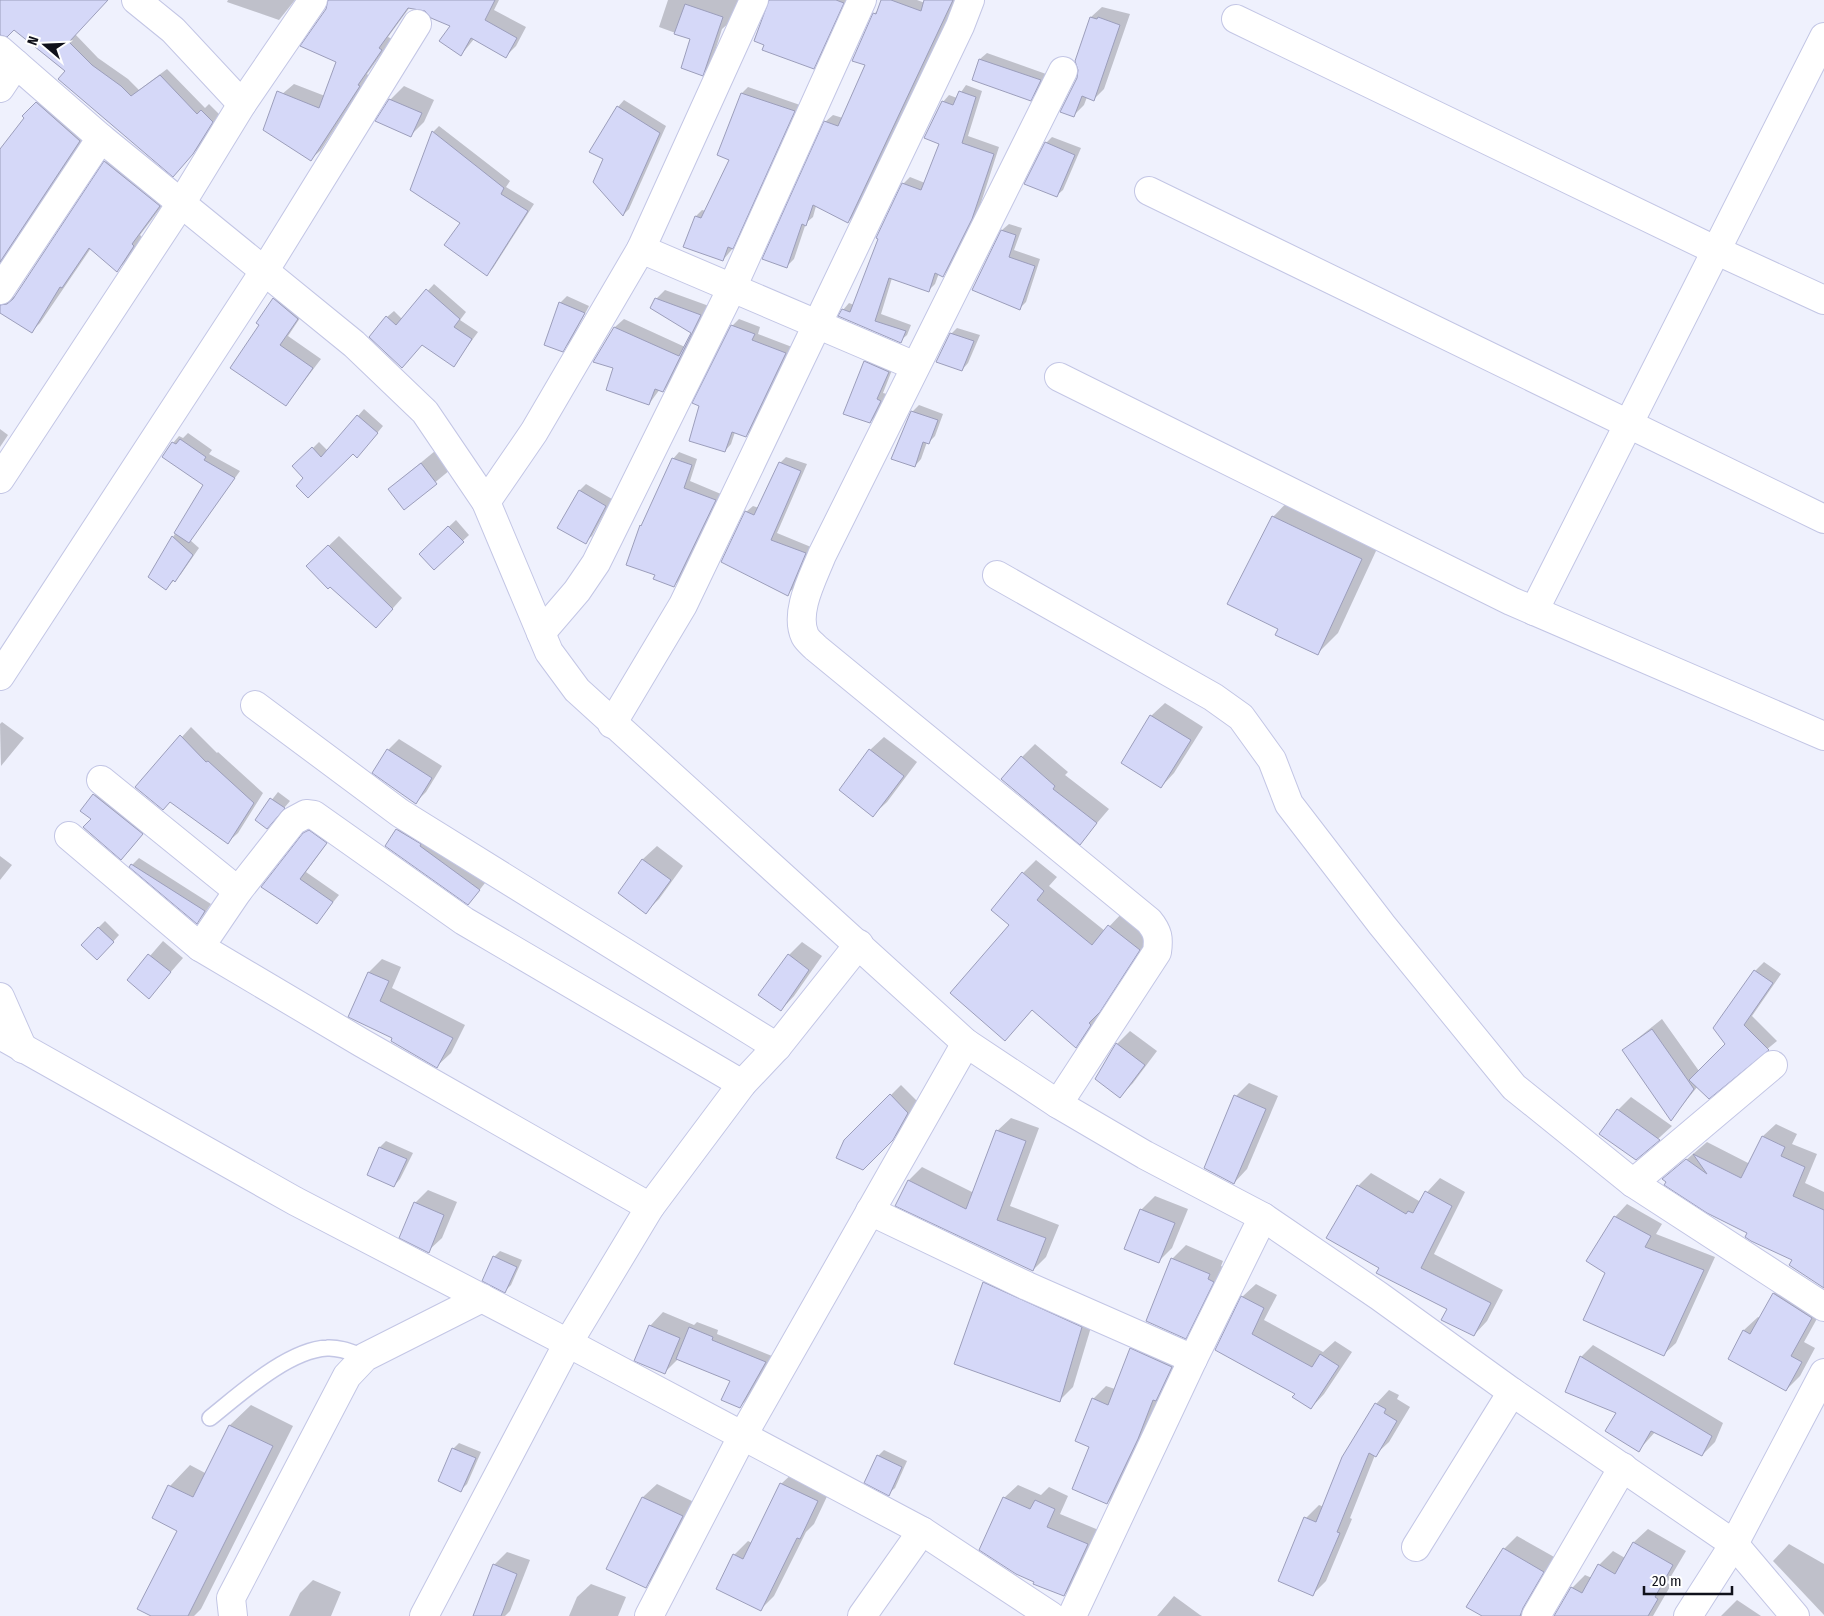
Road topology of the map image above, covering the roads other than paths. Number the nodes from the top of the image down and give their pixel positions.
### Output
1 (136, 0) edge
2 (313, 0) edge
3 (754, 0) edge
4 (862, 0) edge
5 (970, 0) edge
6 (1236, 19) dead end
7 (417, 24) dead end
8 (1824, 37) edge
9 (8, 57) edge
10 (1063, 71) dead end
11 (0, 88) edge
12 (242, 104) junction
13 (101, 138) junction
14 (1149, 190) dead end
15 (182, 202) junction
16 (641, 249) junction
17 (1715, 250) junction
18 (264, 270) junction
19 (732, 288) junction
20 (0, 290) edge
21 (1824, 300) edge
22 (818, 325) junction
23 (916, 366) junction
24 (1059, 377) dead end
25 (1629, 422) junction
26 (0, 479) edge
27 (486, 502) junction
28 (1824, 518) edge
29 (997, 575) dead end
30 (1534, 611) junction
31 (540, 633) junction
32 (0, 676) edge
33 (255, 705) dead end
34 (612, 724) junction
35 (1824, 736) edge
36 (101, 780) dead end
37 (69, 836) dead end
38 (238, 891) junction
39 (859, 944) junction
40 (200, 947) junction
41 (0, 997) edge
42 (0, 1035) edge
43 (966, 1043) junction
44 (777, 1047) junction
45 (23, 1049) junction
46 (1773, 1065) dead end
47 (742, 1084) junction
48 (1058, 1104) junction
49 (1633, 1183) junction
50 (650, 1207) junction
51 (870, 1211) junction
52 (1264, 1217) junction
53 (482, 1298) junction
54 (1824, 1307) edge
55 (568, 1342) junction
56 (365, 1357) junction
57 (1192, 1359) junction
58 (1824, 1373) edge
59 (1512, 1392) junction
60 (210, 1418) dead end
61 (743, 1435) junction
62 (1623, 1467) junction
63 (922, 1531) junction
64 (1734, 1544) junction
65 (1416, 1547) dead end
66 (233, 1616) edge
67 (424, 1616) edge
68 (649, 1616) edge
69 (862, 1616) edge
70 (1051, 1616) edge
71 (1072, 1616) edge
72 (1536, 1616) edge
73 (1688, 1616) edge
74 (1795, 1616) edge

1 - 12 street
2 - 12 street
3 - 16 street
4 - 19 street
5 - 22 street
6 - 17 street
7 - 18 street
8 - 17 street
9 - 11 street
9 - 13 street
10 - 23 street
12 - 15 street
13 - 15 street
13 - 20 street
14 - 25 street
15 - 18 street
15 - 26 street
16 - 19 street
16 - 27 street
17 - 21 street
17 - 25 street
18 - 27 street
18 - 32 street
19 - 22 street
19 - 31 street
22 - 23 street
22 - 34 street
23 - 48 street
24 - 30 street
25 - 28 street
25 - 30 street
27 - 31 street
29 - 49 street
30 - 35 street
31 - 34 street
33 - 44 street
34 - 39 street
36 - 38 street
37 - 40 street
38 - 40 street
38 - 47 street
39 - 43 street
39 - 44 street
40 - 50 street
41 - 45 street
42 - 45 street
43 - 48 street
43 - 51 street
44 - 47 street
45 - 53 street
46 - 49 street
47 - 50 street
48 - 52 street
49 - 54 street
50 - 55 street
51 - 57 street
51 - 61 street
52 - 57 street
52 - 59 street
53 - 55 street
53 - 56 street
55 - 61 street
55 - 67 street
56 - 60 lane
56 - 66 street
57 - 71 street
58 - 64 street
59 - 62 street
59 - 65 street
61 - 63 street
61 - 68 street
62 - 64 street
62 - 72 street
63 - 69 street
63 - 70 street
64 - 73 street
64 - 74 street

